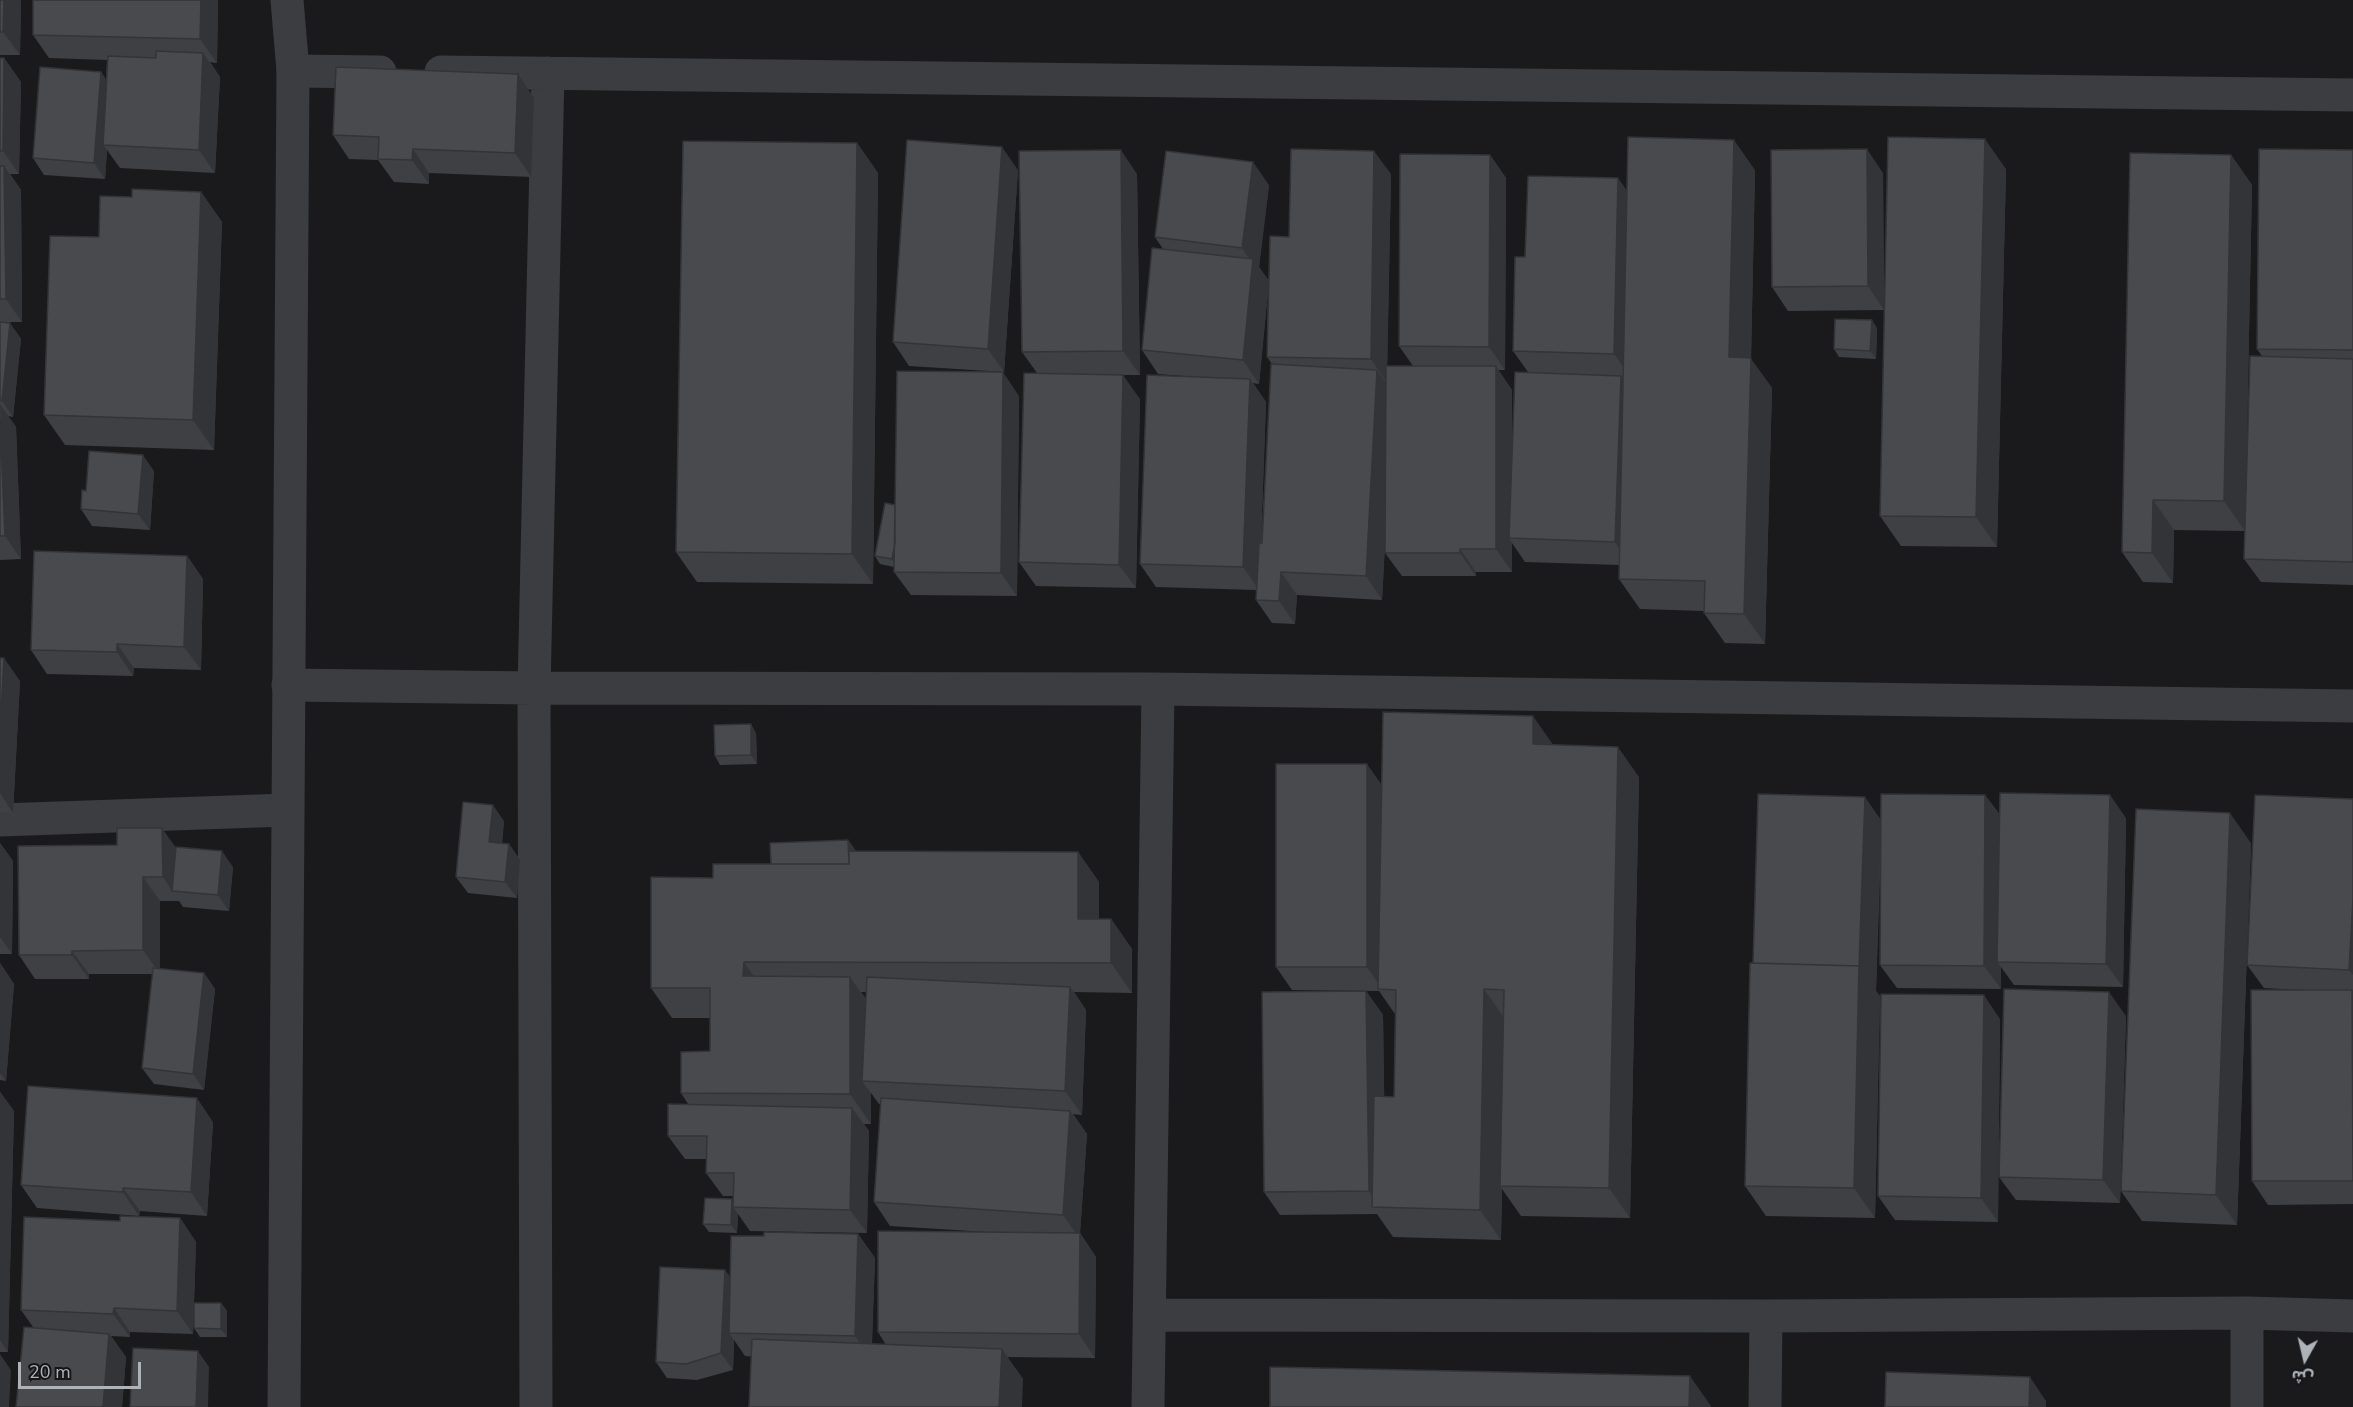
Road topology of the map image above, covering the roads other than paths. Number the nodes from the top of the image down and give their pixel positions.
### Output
1 (287, 0) edge
2 (294, 71) junction
3 (548, 73) junction
4 (2353, 95) edge
5 (288, 685) junction
6 (534, 688) junction
7 (1158, 689) junction
8 (2353, 705) edge
9 (287, 810) junction
10 (0, 820) edge
11 (2247, 1313) junction
12 (1149, 1315) junction
13 (1766, 1316) junction
14 (2353, 1316) edge
15 (284, 1407) edge
16 (536, 1407) edge
17 (1148, 1407) edge
18 (1765, 1407) edge
19 (2247, 1407) edge

1 - 2 street
2 - 3 street
2 - 5 street
3 - 4 street
3 - 6 street
5 - 6 street
5 - 9 street
6 - 7 street
6 - 16 street
7 - 8 street
7 - 12 street
9 - 10 street
9 - 15 street
11 - 13 street
11 - 14 street
11 - 19 street
12 - 13 street
12 - 17 street
13 - 18 street

